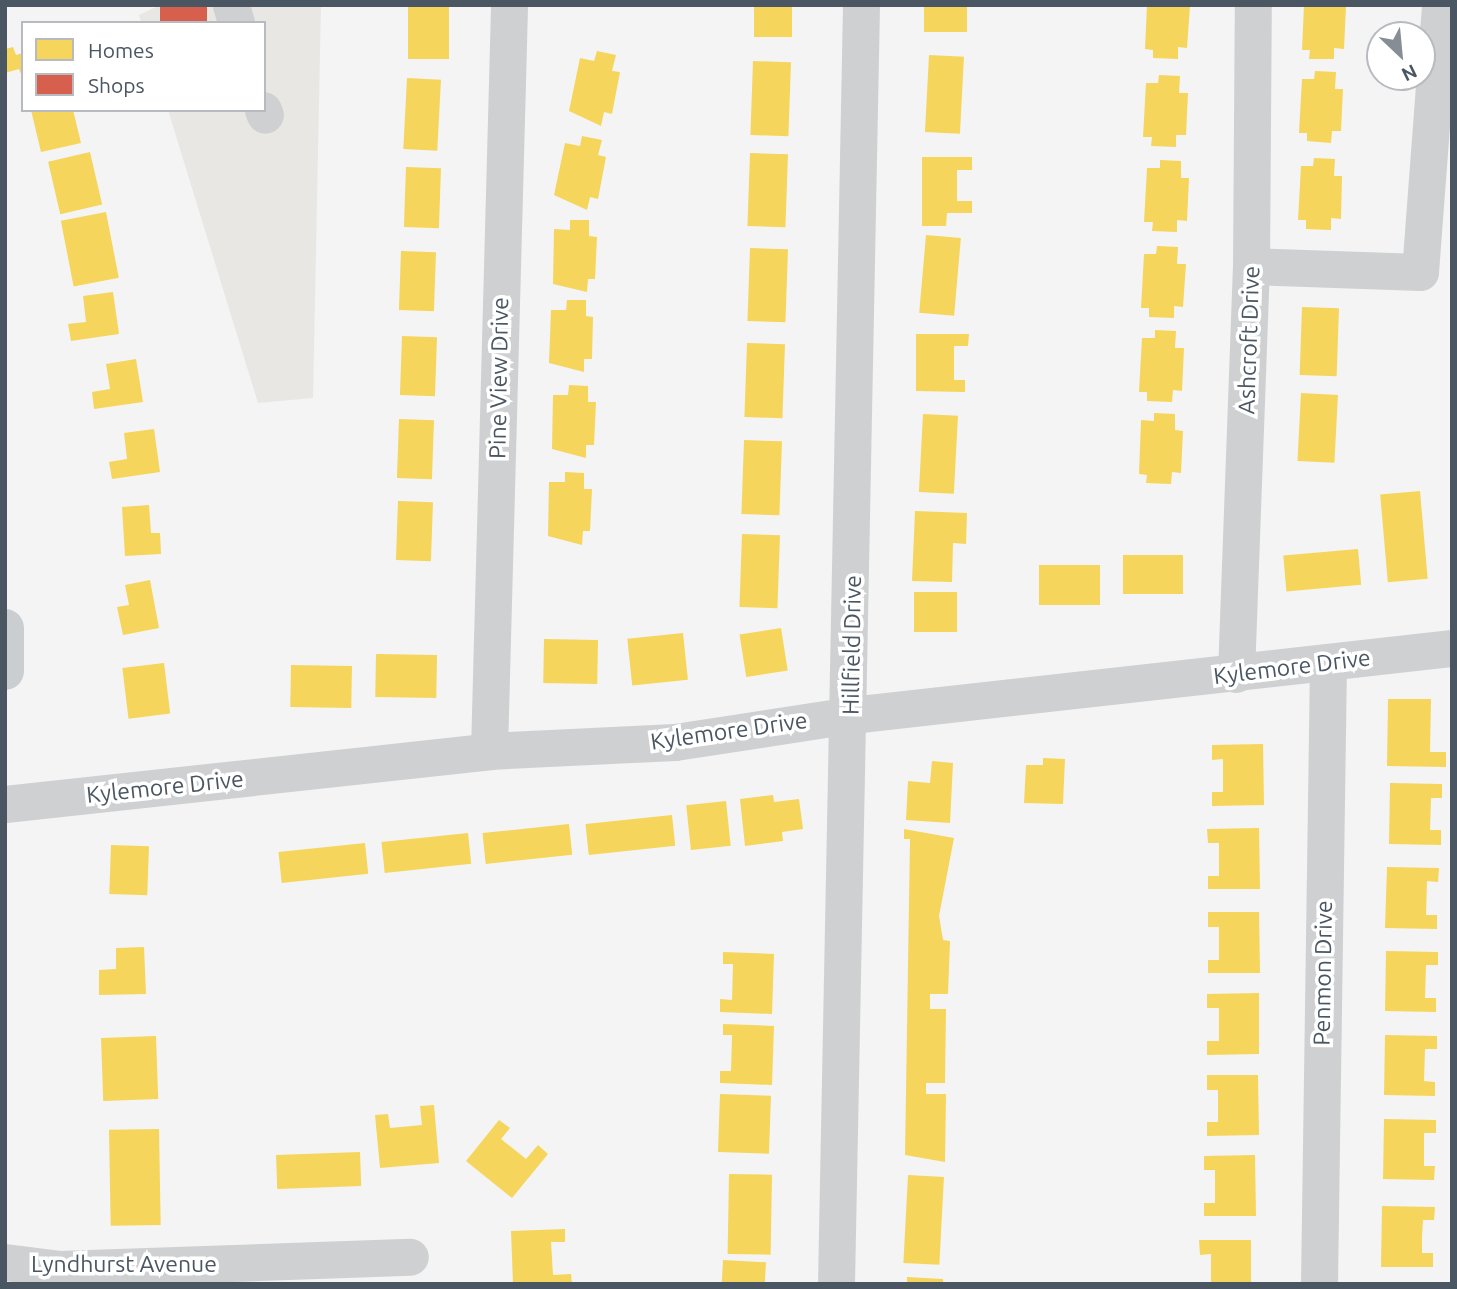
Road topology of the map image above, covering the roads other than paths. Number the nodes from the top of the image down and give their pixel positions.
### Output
1 (509, 5) edge
2 (861, 5) edge
3 (1253, 5) edge
4 (1440, 5) edge
5 (1251, 266) junction
6 (5, 628) edge
7 (1452, 648) edge
8 (1328, 662) junction
9 (5, 671) edge
10 (1236, 674) junction
11 (851, 715) junction
12 (489, 751) junction
13 (5, 804) edge
14 (410, 1258) dead end
15 (5, 1262) edge
16 (836, 1284) edge
17 (1319, 1284) edge

1 - 12 street, Pine View Drive
2 - 11 street, Hillfield Drive
3 - 5 street, Ashcroft Drive
4 - 5 street
5 - 10 street, Ashcroft Drive
6 - 9 main road
7 - 8 street, Kylemore Drive
8 - 10 street, Kylemore Drive
8 - 17 street, Penmon Drive
10 - 11 street, Kylemore Drive
11 - 12 street, Kylemore Drive
11 - 16 street, Hillfield Drive
12 - 13 street, Kylemore Drive
14 - 15 street, Lyndhurst Avenue

